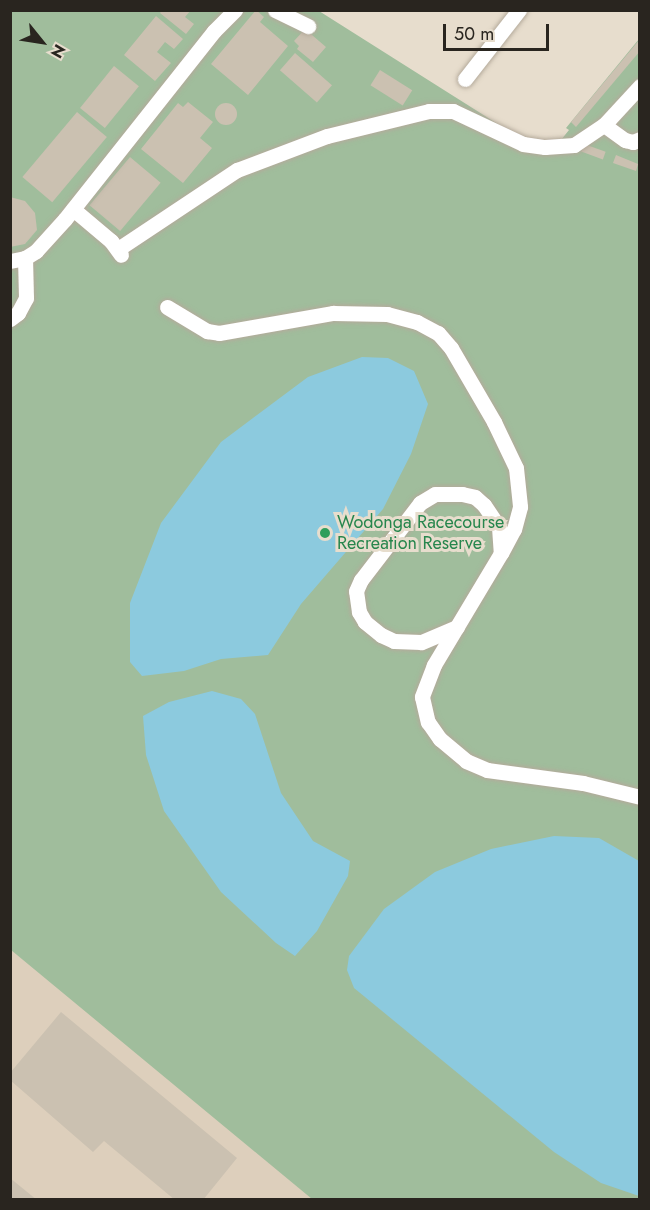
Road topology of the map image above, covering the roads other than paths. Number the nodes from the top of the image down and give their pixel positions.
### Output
1 (235, 10) edge
2 (275, 10) edge
3 (519, 10) edge
4 (308, 26) dead end
5 (465, 79) dead end
6 (639, 86) edge
7 (604, 125) junction
8 (639, 139) edge
9 (73, 209) junction
10 (18, 260) edge
11 (167, 307) dead end
12 (10, 319) edge
13 (501, 553) junction
14 (459, 626) junction
15 (639, 797) edge

1 - 9 street
2 - 4 street
3 - 5 street
6 - 7 street
7 - 8 street
7 - 9 street
9 - 10 street
10 - 12 street
11 - 13 street
13 - 14 street
13 - 14 street
14 - 15 street

